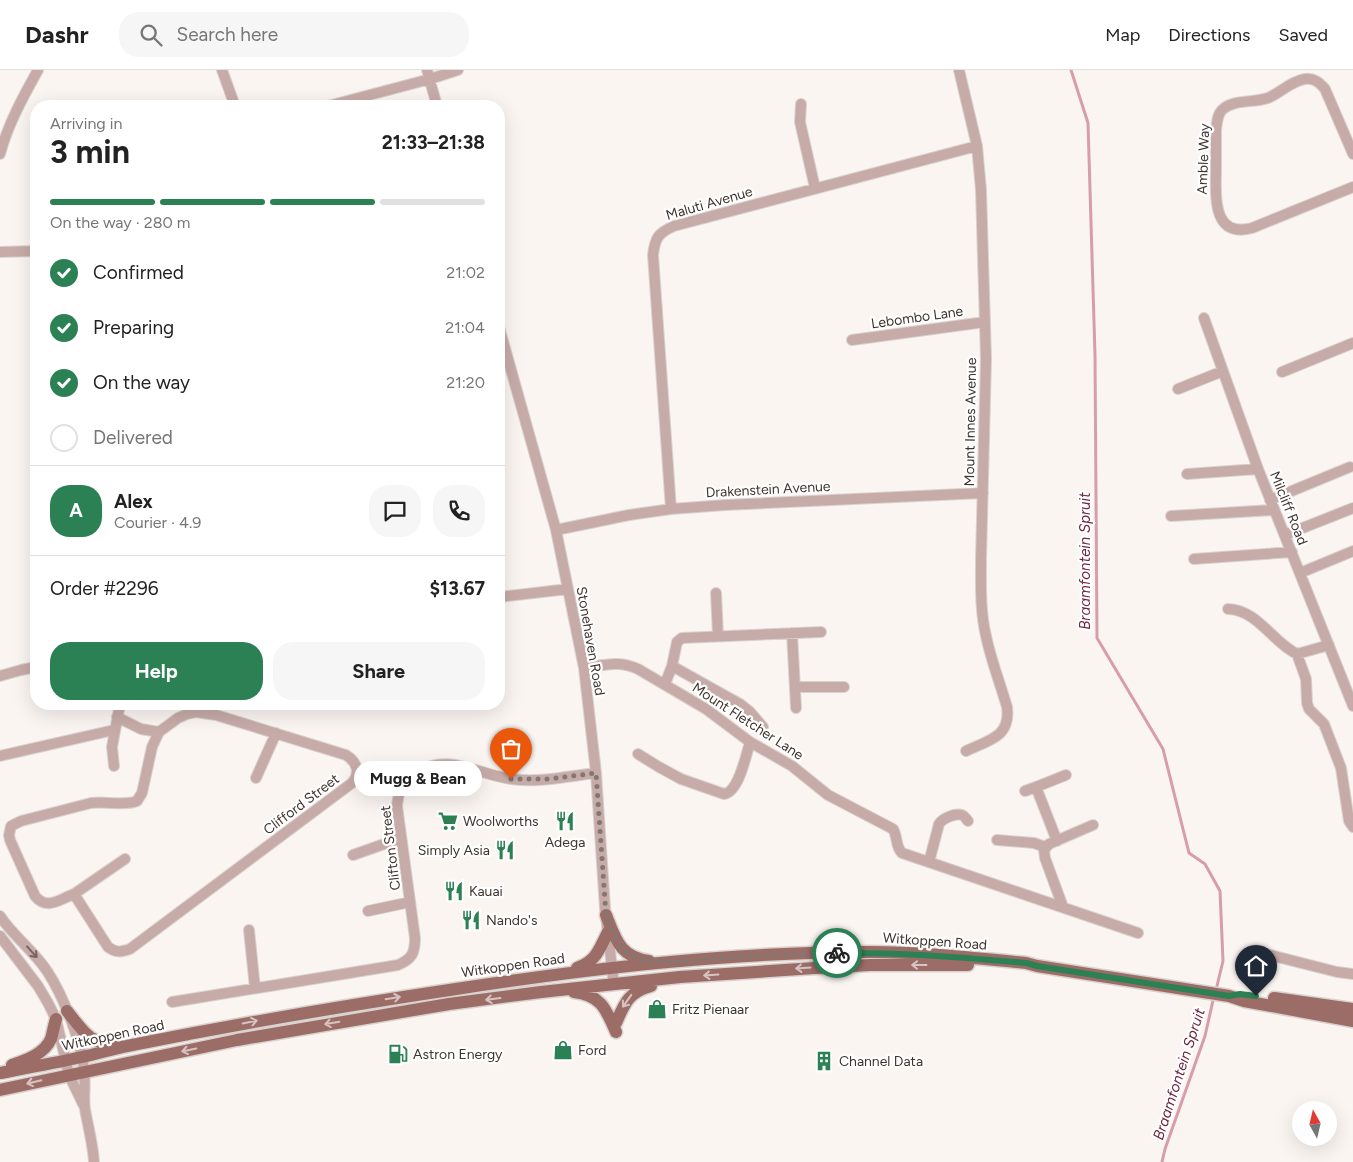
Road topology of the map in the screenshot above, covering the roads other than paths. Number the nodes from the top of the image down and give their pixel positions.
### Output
1 (38, 70) edge
2 (222, 70) edge
3 (458, 70) edge
4 (959, 70) edge
5 (428, 75) edge
6 (233, 100) edge
7 (347, 100) edge
8 (435, 100) edge
9 (801, 104) dead end
10 (977, 146) junction
11 (0, 154) edge
12 (1353, 154) edge
13 (1353, 187) edge
14 (815, 188) junction
15 (0, 252) edge
16 (30, 252) edge
17 (1204, 318) dead end
18 (985, 322) junction
19 (852, 340) dead end
20 (1353, 343) edge
21 (505, 348) edge
22 (1223, 371) junction
23 (1282, 372) dead end
24 (1178, 389) dead end
25 (1350, 467) dead end
26 (1258, 468) junction
27 (1187, 474) dead end
28 (983, 493) junction
29 (1272, 504) junction
30 (1353, 508) edge
31 (670, 509) junction
32 (1171, 516) dead end
33 (556, 530) junction
34 (1284, 535) junction
35 (1353, 551) edge
36 (1292, 552) junction
37 (1194, 559) dead end
38 (1300, 572) junction
39 (568, 589) junction
40 (716, 593) dead end
41 (505, 596) edge
42 (1228, 609) dead end
43 (821, 632) dead end
44 (792, 633) junction
45 (718, 636) junction
46 (1329, 645) junction
47 (1297, 654) junction
48 (672, 666) junction
49 (30, 668) edge
50 (584, 668) junction
51 (0, 676) edge
52 (665, 684) junction
53 (795, 687) junction
54 (844, 687) dead end
55 (1353, 706) edge
56 (796, 708) dead end
57 (119, 710) edge
58 (117, 717) junction
59 (764, 727) dead end
60 (114, 730) junction
61 (158, 732) junction
62 (276, 733) junction
63 (750, 742) junction
64 (966, 751) dead end
65 (638, 754) dead end
66 (0, 756) edge
67 (114, 766) dead end
68 (596, 773) junction
69 (1066, 775) dead end
70 (256, 778) dead end
71 (1036, 787) junction
72 (1025, 791) dead end
73 (968, 821) dead end
74 (1093, 825) dead end
75 (1353, 827) edge
76 (401, 838) junction
77 (997, 840) dead end
78 (1056, 841) junction
79 (1045, 847) junction
80 (353, 855) dead end
81 (125, 859) dead end
82 (929, 862) junction
83 (74, 894) junction
84 (410, 902) junction
85 (1063, 907) junction
86 (368, 911) dead end
87 (606, 915) junction
88 (0, 916) edge
89 (249, 930) dead end
90 (608, 932) junction
91 (1138, 933) dead end
92 (0, 936) edge
93 (1262, 953) dead end
94 (671, 962) junction
95 (1037, 966) junction
96 (612, 968) junction
97 (555, 974) junction
98 (1353, 974) edge
99 (680, 977) junction
100 (614, 985) junction
101 (255, 988) junction
102 (541, 992) junction
103 (1225, 995) junction
104 (172, 1002) dead end
105 (1353, 1009) edge
106 (67, 1011) junction
107 (56, 1019) junction
108 (1353, 1021) edge
109 (134, 1044) junction
110 (82, 1057) junction
111 (66, 1061) junction
112 (0, 1068) edge
113 (84, 1071) junction
114 (0, 1073) edge
115 (69, 1074) junction
116 (0, 1090) edge
117 (85, 1107) junction
118 (94, 1162) edge

1 - 11 street
2 - 6 street
3 - 5 street
4 - 10 street, Mount Innes Avenue
5 - 7 street
5 - 8 street
9 - 14 street
10 - 14 street, Maluti Avenue
10 - 18 street, Mount Innes Avenue
12 - 13 street, Amble Way
14 - 31 street, Maluti Avenue
15 - 16 street
17 - 22 street, Milcliff Road
18 - 19 street, Lebombo Lane
18 - 28 street, Mount Innes Avenue
20 - 23 street
21 - 33 street, Stonehaven Road
22 - 24 street
22 - 26 street, Milcliff Road
25 - 29 street
26 - 27 street
26 - 29 street, Milcliff Road
28 - 31 street, Drakenstein Avenue
28 - 64 street, Mount Innes Avenue
29 - 32 street
29 - 34 street, Milcliff Road
30 - 34 street
31 - 33 street, Drakenstein Avenue
33 - 39 street, Stonehaven Road
34 - 36 street, Milcliff Road
35 - 38 street
36 - 37 street
36 - 38 street, Milcliff Road
38 - 46 street, Milcliff Road
39 - 41 street
39 - 50 street, Stonehaven Road
40 - 45 street
42 - 47 street
43 - 44 street
44 - 45 street
44 - 53 street
45 - 48 street
46 - 47 street
46 - 55 street, Milcliff Road
47 - 75 street
48 - 52 street
48 - 59 street
49 - 51 street
50 - 52 street, Mount Fletcher Lane
50 - 68 street, Stonehaven Road
52 - 63 street, Mount Fletcher Lane
53 - 54 street
53 - 56 street
57 - 58 street
58 - 60 street
58 - 61 street
60 - 66 street
60 - 67 street
61 - 62 street, Clifford Street
61 - 83 street
62 - 70 street
62 - 83 street, Clifford Street
63 - 65 street
63 - 82 street, Mount Fletcher Lane
68 - 76 street, Clifton Street
68 - 87 street, Stonehaven Road
69 - 71 street
71 - 72 street
71 - 78 street
73 - 82 street
74 - 78 street
76 - 80 street
76 - 84 street, Clifton Street
77 - 79 street
78 - 79 street
79 - 85 street
81 - 83 street
82 - 85 street
84 - 86 street
84 - 101 street, Clifton Street
85 - 91 street
87 - 90 street, Stonehaven Road
87 - 94 main road
88 -> 106 street
89 - 101 street
90 - 96 street, Stonehaven Road
90 - 97 main road
92 - 107 street
93 - 98 street
94 - 95 main road, Witkoppen Road
94 - 96 main road, Witkoppen Road
95 -> 99 main road, Witkoppen Road
95 - 103 main road, Witkoppen Road
96 - 97 main road, Witkoppen Road
96 - 100 street, Stonehaven Road
109 -> 97 main road, Witkoppen Road
99 - 100 main road, Witkoppen Road
99 -> 102 main road
100 - 102 main road, Witkoppen Road
101 - 104 street, Clifton Street
102 -> 113 main road, Witkoppen Road
103 - 105 main road, Witkoppen Road
103 - 108 main road, Witkoppen Road
106 - 109 main road
106 - 110 street
107 - 111 street
107 - 112 main road
109 - 110 main road, Witkoppen Road
110 - 111 main road, Witkoppen Road
110 - 113 street
111 - 114 main road, Witkoppen Road
111 - 115 street
113 - 115 main road, Witkoppen Road
113 - 117 street
115 -> 116 main road, Witkoppen Road
115 - 117 street
117 - 118 street

